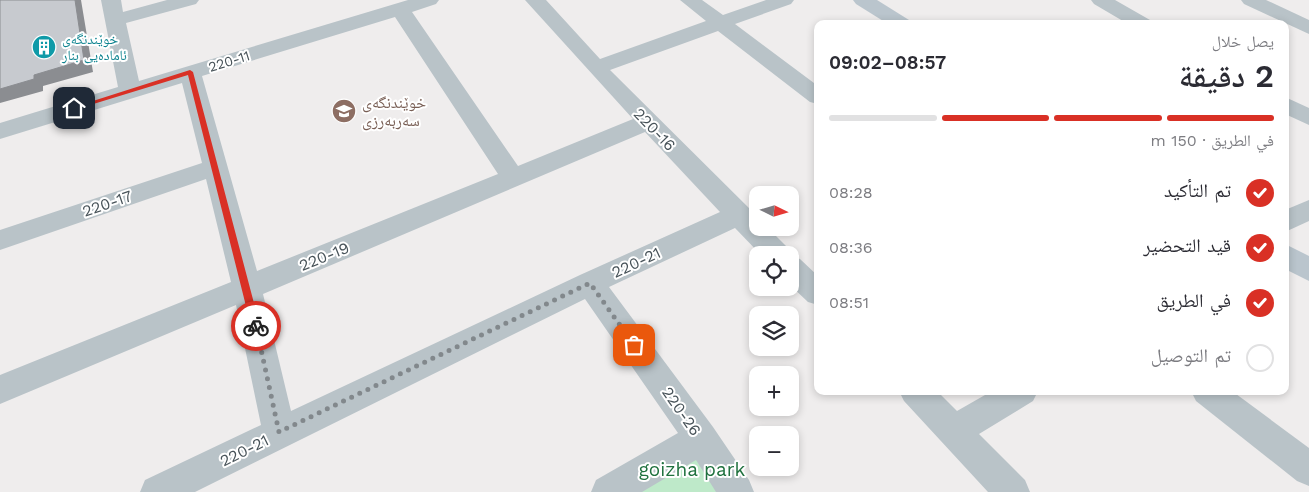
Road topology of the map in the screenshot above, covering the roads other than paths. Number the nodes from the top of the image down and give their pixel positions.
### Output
1 (188, 0) edge
2 (429, 0) edge
3 (535, 0) edge
4 (690, 0) edge
5 (784, 0) edge
6 (862, 0) edge
7 (1101, 0) edge
8 (1251, 0) edge
9 (400, 9) junction
10 (113, 10) edge
11 (895, 20) edge
12 (1136, 20) edge
13 (720, 23) junction
14 (1309, 28) edge
15 (596, 68) junction
16 (190, 72) junction
17 (130, 90) junction
18 (814, 94) edge
19 (1289, 106) edge
20 (1309, 118) edge
21 (648, 122) junction
22 (0, 131) edge
23 (214, 167) junction
24 (513, 178) junction
25 (1309, 209) edge
26 (738, 215) junction
27 (1289, 220) edge
28 (0, 240) edge
29 (769, 246) edge
30 (1289, 258) edge
31 (1309, 270) edge
32 (799, 276) edge
33 (590, 283) junction
34 (247, 288) junction
35 (814, 290) edge
36 (0, 390) edge
37 (919, 395) edge
38 (1015, 395) edge
39 (1212, 395) edge
40 (955, 430) junction
41 (279, 432) junction
42 (701, 438) junction
43 (1309, 468) edge
44 (158, 492) edge
45 (609, 492) edge
46 (736, 492) edge
47 (1012, 492) edge

1 - 10 street
2 - 9 street, 220-11
3 - 15 street, 220-16
4 - 13 street
5 - 13 street
6 - 11 street
7 - 12 street
8 - 14 street
9 - 16 street, 220-11
9 - 24 street
10 - 17 street
13 - 15 street
13 - 18 street
15 - 21 street, 220-16
16 - 17 street, 220-11
16 - 23 street
17 - 22 street, 220-11
19 - 20 street
21 - 24 street, 220-19
21 - 26 street, 220-16
23 - 28 street, 220-17
23 - 34 street
24 - 34 street, 220-19
25 - 27 street
26 - 29 street, 220-16
26 - 33 street, 220-21
30 - 31 street
32 - 35 street
33 - 41 street, 220-21
33 - 42 street, 220-26
34 - 36 street, 220-19
34 - 41 street
37 - 40 street
38 - 40 street
39 - 43 street
40 - 47 street
41 - 44 street, 220-21
42 - 45 street
42 - 46 street, 220-26

